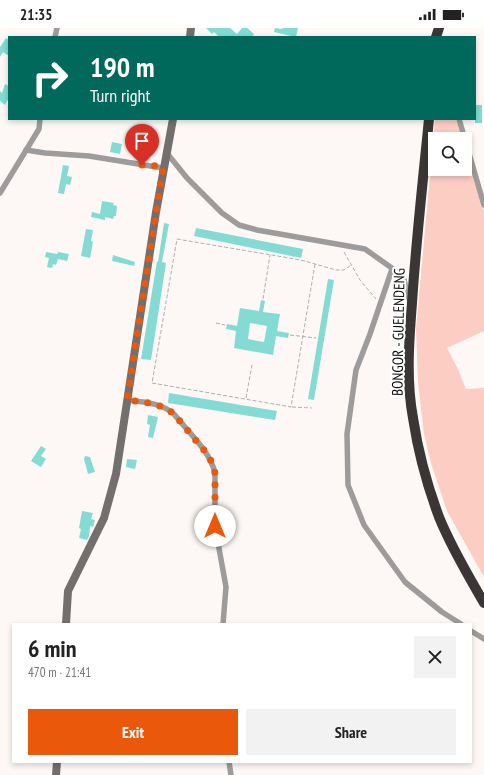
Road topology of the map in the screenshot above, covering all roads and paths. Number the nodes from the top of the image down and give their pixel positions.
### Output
1 (40, 120) edge
2 (173, 120) edge
3 (429, 120) edge
4 (459, 120) edge
5 (26, 150) junction
6 (166, 152) junction
7 (163, 168) junction
8 (0, 193) edge
9 (484, 205) edge
10 (339, 245) junction
11 (270, 255) junction
12 (315, 264) junction
13 (351, 265) junction
14 (392, 269) junction
15 (263, 299) dead end
16 (380, 304) junction
17 (216, 323) dead end
18 (225, 325) dead end
19 (410, 328) junction
20 (290, 335) dead end
21 (303, 337) junction
22 (316, 338) dead end
23 (252, 364) dead end
24 (246, 399) junction
25 (127, 400) junction
26 (291, 407) junction
27 (312, 408) dead end
28 (484, 603) edge
29 (66, 623) edge
30 (222, 623) edge
31 (459, 623) edge
32 (472, 631) edge
33 (484, 639) edge
34 (57, 763) edge
35 (229, 763) edge
36 (56, 775) edge
37 (232, 775) edge

1 - 5 street
2 - 6 street
3 - 19 highway, BONGOR - GUELENDENG
4 - 9 street
5 - 7 street
5 - 8 street
6 - 7 street
6 - 10 street
7 - 25 street
10 - 13 path
10 - 14 street
11 - 12 path
11 - 15 path
11 - 24 path
12 - 13 path
12 - 21 path
13 - 16 path
14 - 16 street
14 - 19 street
16 - 31 street
17 - 18 path
19 - 28 highway, BONGOR - GUELENDENG
20 - 21 path
21 - 22 path
21 - 26 path
23 - 24 path
24 - 26 path
25 - 29 street
25 - 30 street
26 - 27 path
32 - 33 street
34 - 36 street
35 - 37 street

